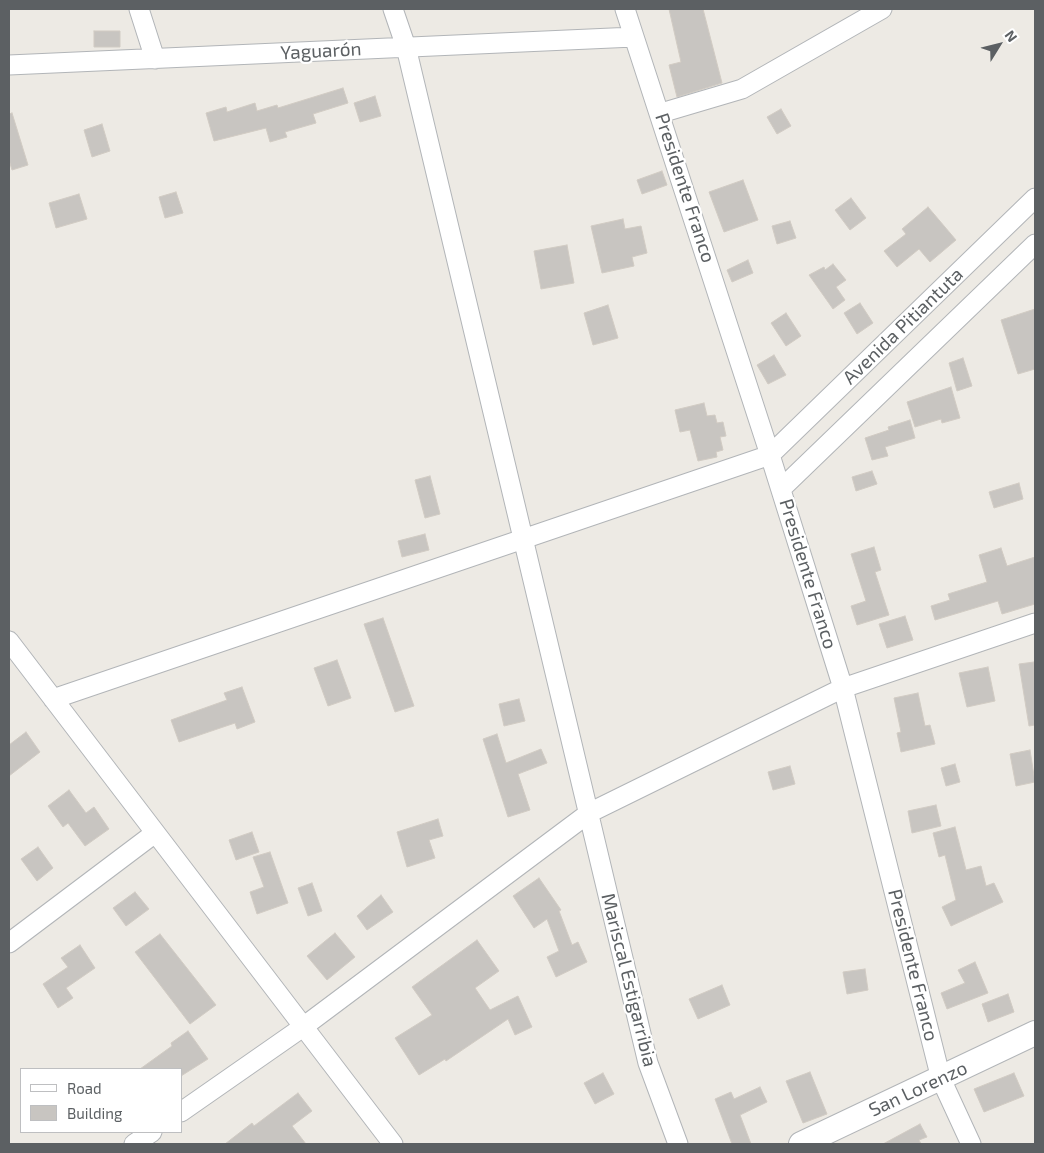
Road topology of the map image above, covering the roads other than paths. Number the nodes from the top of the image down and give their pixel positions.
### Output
1 (139, 9) edge
2 (393, 9) edge
3 (625, 9) edge
4 (882, 9) edge
5 (634, 37) junction
6 (406, 47) junction
7 (156, 59) junction
8 (9, 65) edge
9 (661, 113) junction
10 (1035, 198) edge
11 (1035, 244) edge
12 (770, 455) junction
13 (781, 489) junction
14 (524, 539) junction
15 (1035, 623) edge
16 (11, 650) edge
17 (843, 688) junction
18 (53, 699) junction
19 (589, 813) junction
20 (155, 833) junction
21 (9, 943) edge
22 (303, 1027) junction
23 (1035, 1033) edge
24 (941, 1079) junction
25 (182, 1111) edge
26 (150, 1133) edge
27 (134, 1144) edge
28 (393, 1144) edge
29 (678, 1144) edge
30 (801, 1144) edge
31 (971, 1144) edge

1 - 7 street
2 - 6 street, Mariscal Estigarribia
3 - 5 street, Presidente Franco
4 - 9 street
5 - 6 street, Yaguarón
5 - 9 street, Presidente Franco
6 - 7 street, Yaguarón
6 - 14 street, Mariscal Estigarribia
7 - 8 street, Yaguarón
9 - 12 street, Presidente Franco
10 - 12 street, Avenida Pitiantuta
11 - 13 street, Avenida Pitiantuta
12 - 13 street, Presidente Franco
12 - 14 street
13 - 17 street, Presidente Franco
14 - 18 street
14 - 19 street, Mariscal Estigarribia
15 - 17 street
16 - 18 street
17 - 19 street
17 - 24 street, Presidente Franco
18 - 20 street
19 - 22 street
19 - 29 street, Mariscal Estigarribia
20 - 21 street
20 - 22 street
22 - 25 street
22 - 28 street
23 - 24 street, San Lorenzo
24 - 30 street, San Lorenzo
24 - 31 street, Presidente Franco
26 - 27 street

